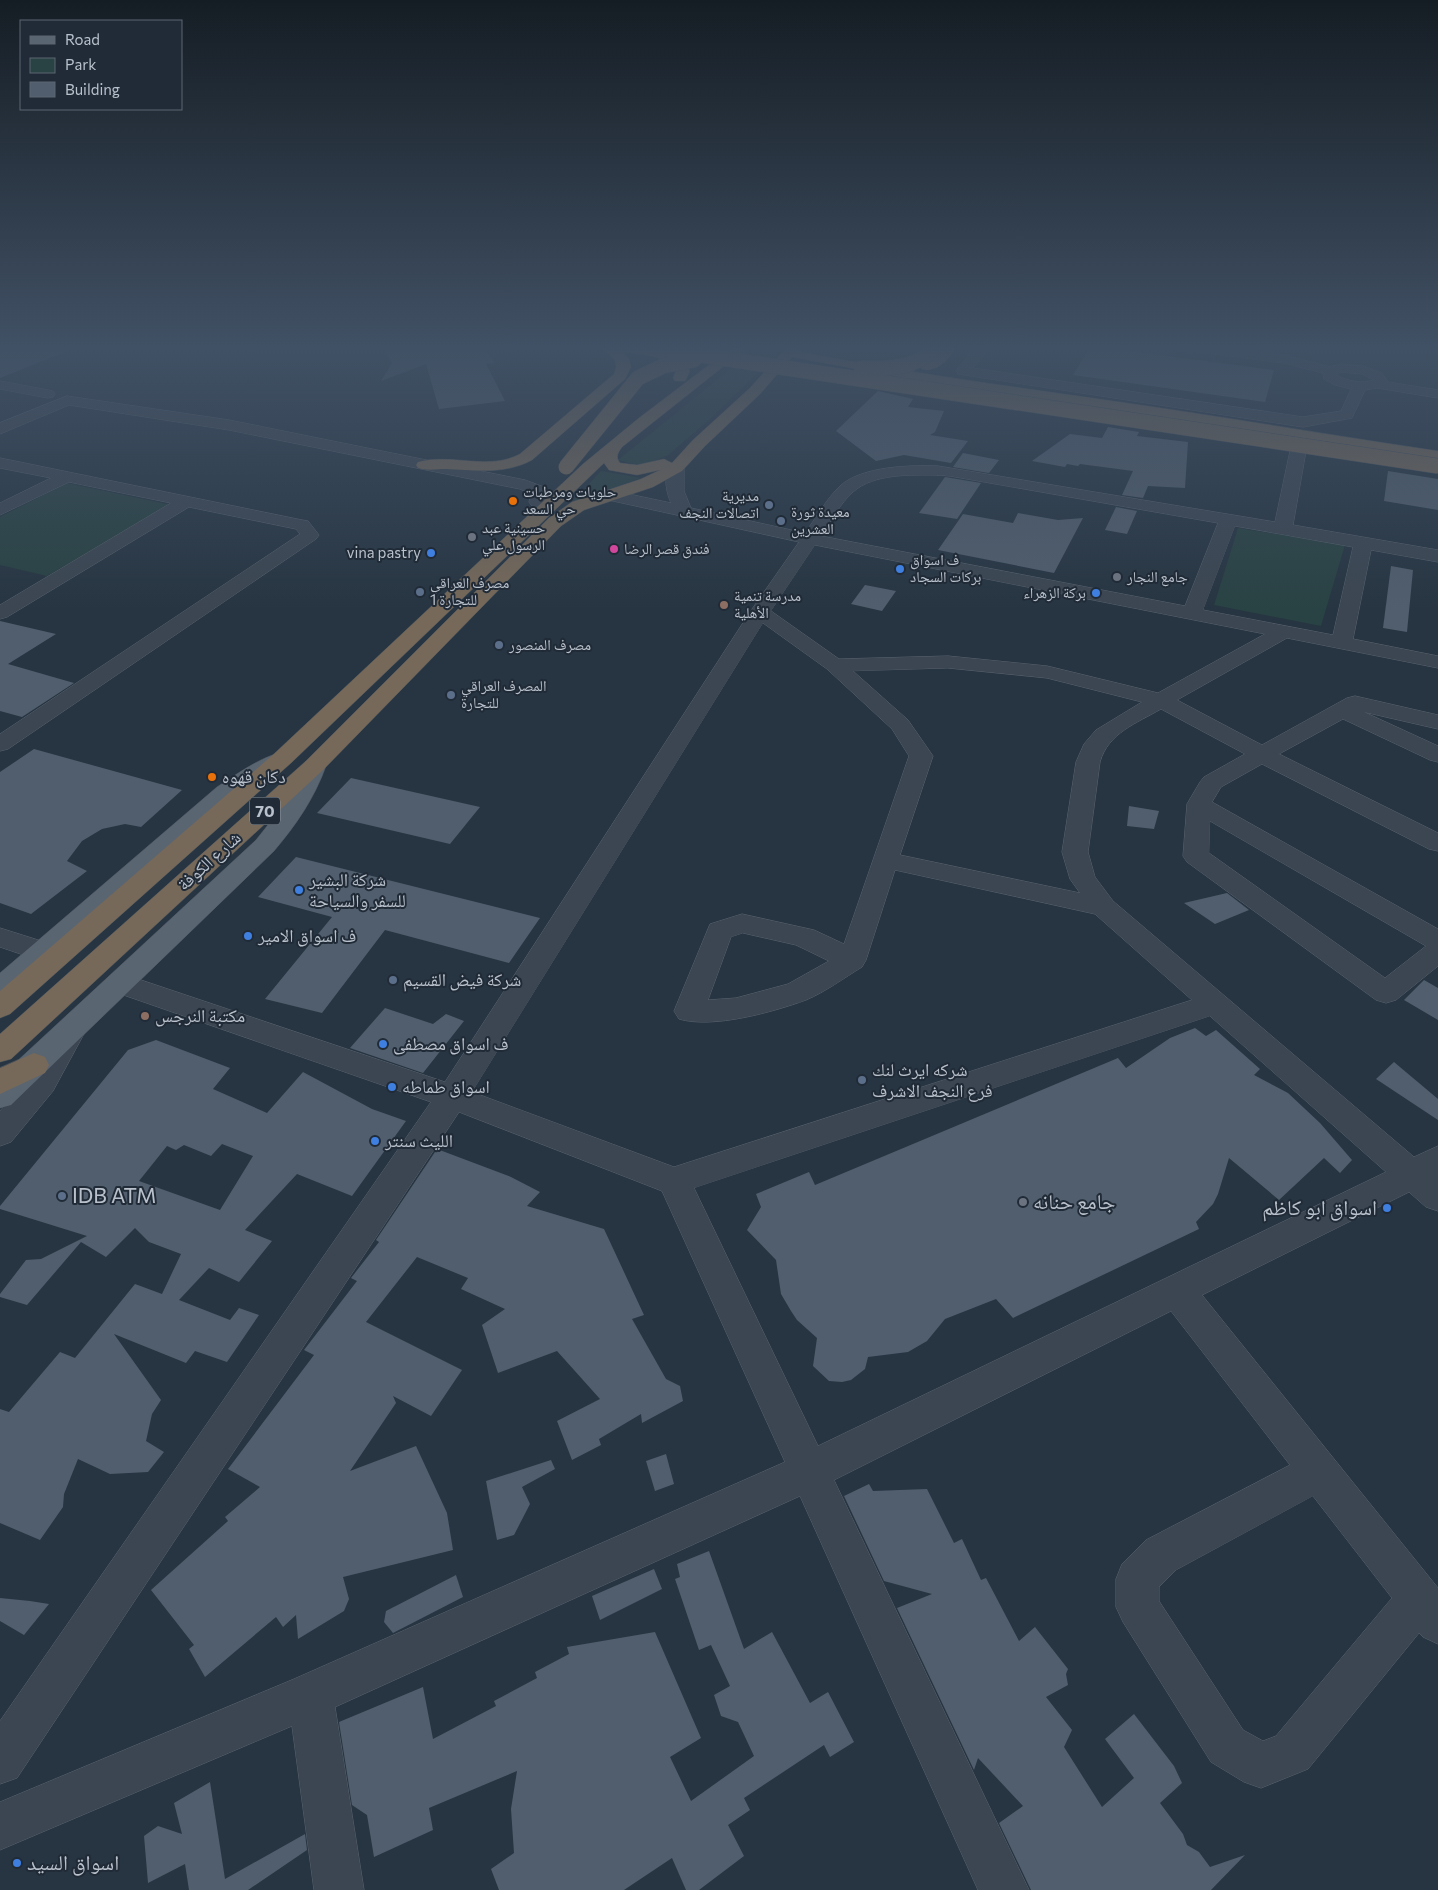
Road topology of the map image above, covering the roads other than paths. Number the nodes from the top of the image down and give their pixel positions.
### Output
1 (274, 434) edge
2 (552, 434) edge
3 (592, 434) edge
4 (627, 434) edge
5 (708, 434) edge
6 (1188, 434) edge
7 (1227, 434) edge
8 (1275, 434) edge
9 (1309, 434) edge
10 (618, 442) junction
11 (699, 443) junction
12 (1357, 444) junction
13 (1298, 451) junction
14 (1438, 456) edge
15 (0, 463) edge
16 (424, 465) junction
17 (1438, 466) edge
18 (676, 468) junction
19 (1438, 472) edge
20 (66, 476) junction
21 (610, 495) junction
22 (187, 501) junction
23 (538, 502) junction
24 (0, 510) edge
25 (685, 512) junction
26 (1228, 520) junction
27 (1283, 529) junction
28 (810, 539) junction
29 (1363, 543) junction
30 (505, 556) junction
31 (1438, 556) edge
32 (760, 612) junction
33 (0, 613) edge
34 (1192, 613) junction
35 (1285, 632) junction
36 (1342, 643) junction
37 (1438, 662) edge
38 (834, 666) junction
39 (1162, 701) junction
40 (1342, 710) junction
41 (1438, 722) edge
42 (3, 739) edge
43 (1261, 754) junction
44 (1438, 755) edge
45 (283, 758) junction
46 (314, 766) junction
47 (1199, 804) junction
48 (1438, 843) edge
49 (886, 860) junction
50 (1104, 907) junction
51 (0, 937) edge
52 (1438, 941) edge
53 (1438, 951) edge
54 (44, 952) junction
55 (852, 960) junction
56 (122, 984) junction
57 (0, 988) edge
58 (1215, 1003) junction
59 (0, 1007) edge
60 (70, 1032) junction
61 (0, 1051) edge
62 (34, 1065) junction
63 (0, 1082) edge
64 (0, 1096) edge
65 (452, 1097) junction
66 (0, 1133) edge
67 (1430, 1177) edge
68 (674, 1181) junction
69 (1177, 1291) junction
70 (810, 1471) junction
71 (1319, 1471) junction
72 (1429, 1611) edge
73 (310, 1695) junction
74 (0, 1761) edge
75 (0, 1826) edge
76 (1000, 1888) edge
77 (339, 1890) edge

1 - 16 street
2 - 16 highway
3 - 23 highway, bridge
4 - 10 highway, 70
5 - 11 highway, 70
6 - 13 highway
7 - 17 highway, bridge
8 - 12 highway
9 - 12 highway
10 - 11 highway
10 - 30 highway, 70
11 - 18 highway, 70
12 - 14 highway
13 - 19 highway
13 - 27 street
15 - 20 street
16 - 23 street
18 - 21 highway, 70
18 - 25 street
20 - 22 street
20 - 24 street
21 - 25 street
21 - 30 highway, 70
22 - 33 street
22 - 42 street
23 - 30 highway
25 - 28 street
26 - 27 street
26 - 28 street
26 - 34 street
27 - 29 street
28 - 32 street
28 - 34 street
29 - 31 street
29 - 36 street
30 - 45 highway, شارع الكوفة / 70
30 - 46 highway, شارع الكوفة / 70
32 - 38 street
32 - 65 street
34 - 35 street
35 - 36 street
35 - 39 street
36 - 37 street
38 - 39 street
38 - 49 street
39 - 43 street
39 - 50 street
40 - 41 street
40 - 43 street
40 - 44 street
43 - 47 street
43 - 48 street
45 - 54 main road
45 - 59 highway, شارع الكوفة / 70
46 - 56 main road
46 - 61 highway, شارع الكوفة / 70
47 - 52 street
47 - 53 street
49 - 50 street
49 - 55 street
50 - 58 street
51 - 54 street
54 - 57 main road
55 - 55 street
56 - 60 main road
56 - 65 street
58 - 67 street
58 - 68 street
60 - 62 main road
60 - 66 street
62 - 63 highway
62 - 64 main road
65 - 68 street
65 - 74 street
67 - 69 street
68 - 70 street
69 - 70 street
69 - 71 street
70 - 73 street
70 - 76 street
71 - 72 street
71 - 72 street
73 - 75 street
73 - 77 street

